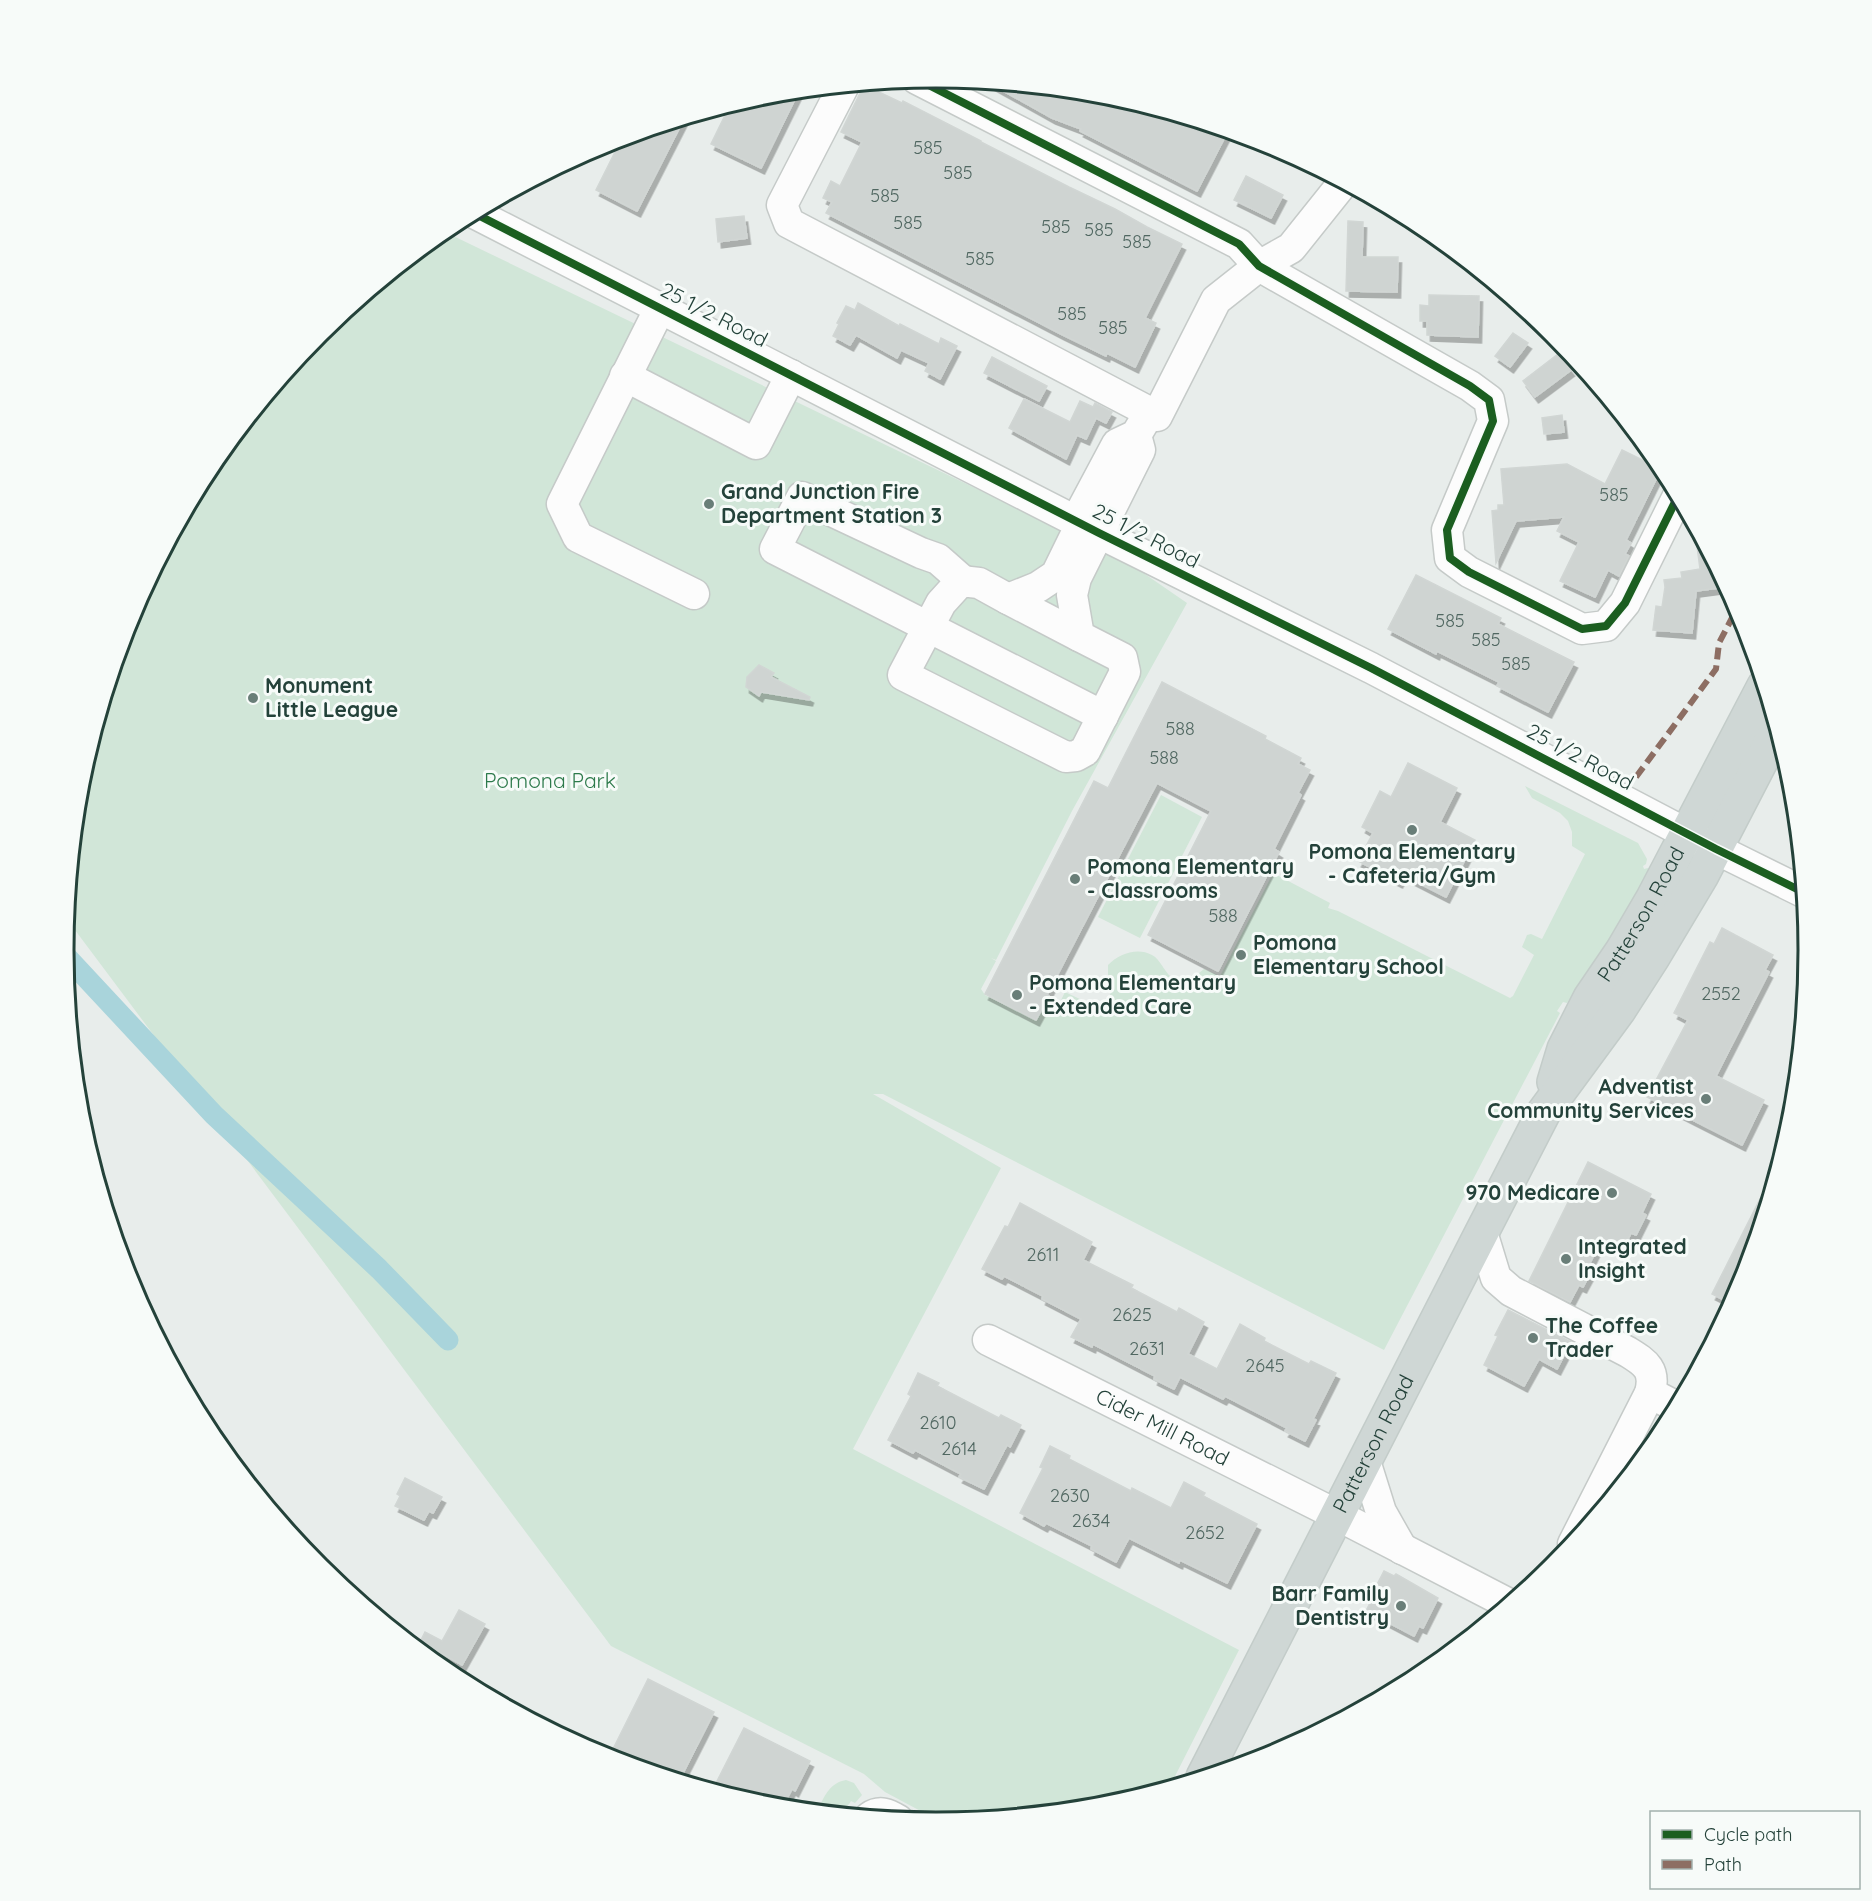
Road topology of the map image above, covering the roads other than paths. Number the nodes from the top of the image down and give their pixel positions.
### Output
1 (933, 88) edge
2 (840, 94) edge
3 (1339, 189) edge
4 (483, 217) edge
5 (1259, 266) junction
6 (660, 308) junction
7 (791, 375) junction
8 (626, 376) junction
9 (1143, 424) junction
10 (1674, 504) edge
11 (1085, 526) junction
12 (963, 581) junction
13 (694, 594) dead end
14 (1008, 599) junction
15 (928, 627) junction
16 (1079, 636) junction
17 (1759, 695) edge
18 (1103, 716) junction
19 (1772, 740) edge
20 (1687, 834) junction
21 (1716, 849) junction
22 (1796, 889) edge
23 (1544, 1112) junction
24 (1482, 1232) junction
25 (988, 1340) dead end
26 (1650, 1393) junction
27 (1670, 1403) edge
28 (1365, 1461) junction
29 (1588, 1514) edge
30 (1337, 1515) junction
31 (1401, 1549) junction
32 (1503, 1601) edge
33 (1207, 1769) edge

1 - 5 street
2 - 9 street
3 - 5 street
4 - 6 street, 25 1/2 Road
5 - 9 street
5 - 10 street
6 - 7 street, 25 1/2 Road
6 - 8 street
7 - 8 street
7 - 11 street, 25 1/2 Road
8 - 13 street
9 - 11 street
11 - 14 street
11 - 16 street
11 - 20 street, 25 1/2 Road
12 - 14 street
12 - 15 street
12 - 15 street
14 - 16 street
15 - 18 street
15 - 18 street
16 - 18 street
17 - 20 main road, Patterson Road
19 - 21 main road, Patterson Road
20 - 21 street, 25 1/2 Road
20 - 23 main road, Patterson Road
21 - 22 street, 25 1/2 Road
21 - 23 main road, Patterson Road
23 - 24 main road, Patterson Road
24 - 26 street
24 - 28 main road, Patterson Road
25 - 30 street, Cider Mill Road
26 - 27 street
26 - 29 street
28 - 30 main road, Patterson Road
28 - 31 street
30 - 31 street, Cider Mill Road
30 - 33 main road, Patterson Road
31 - 32 street, Cider Mill Road

